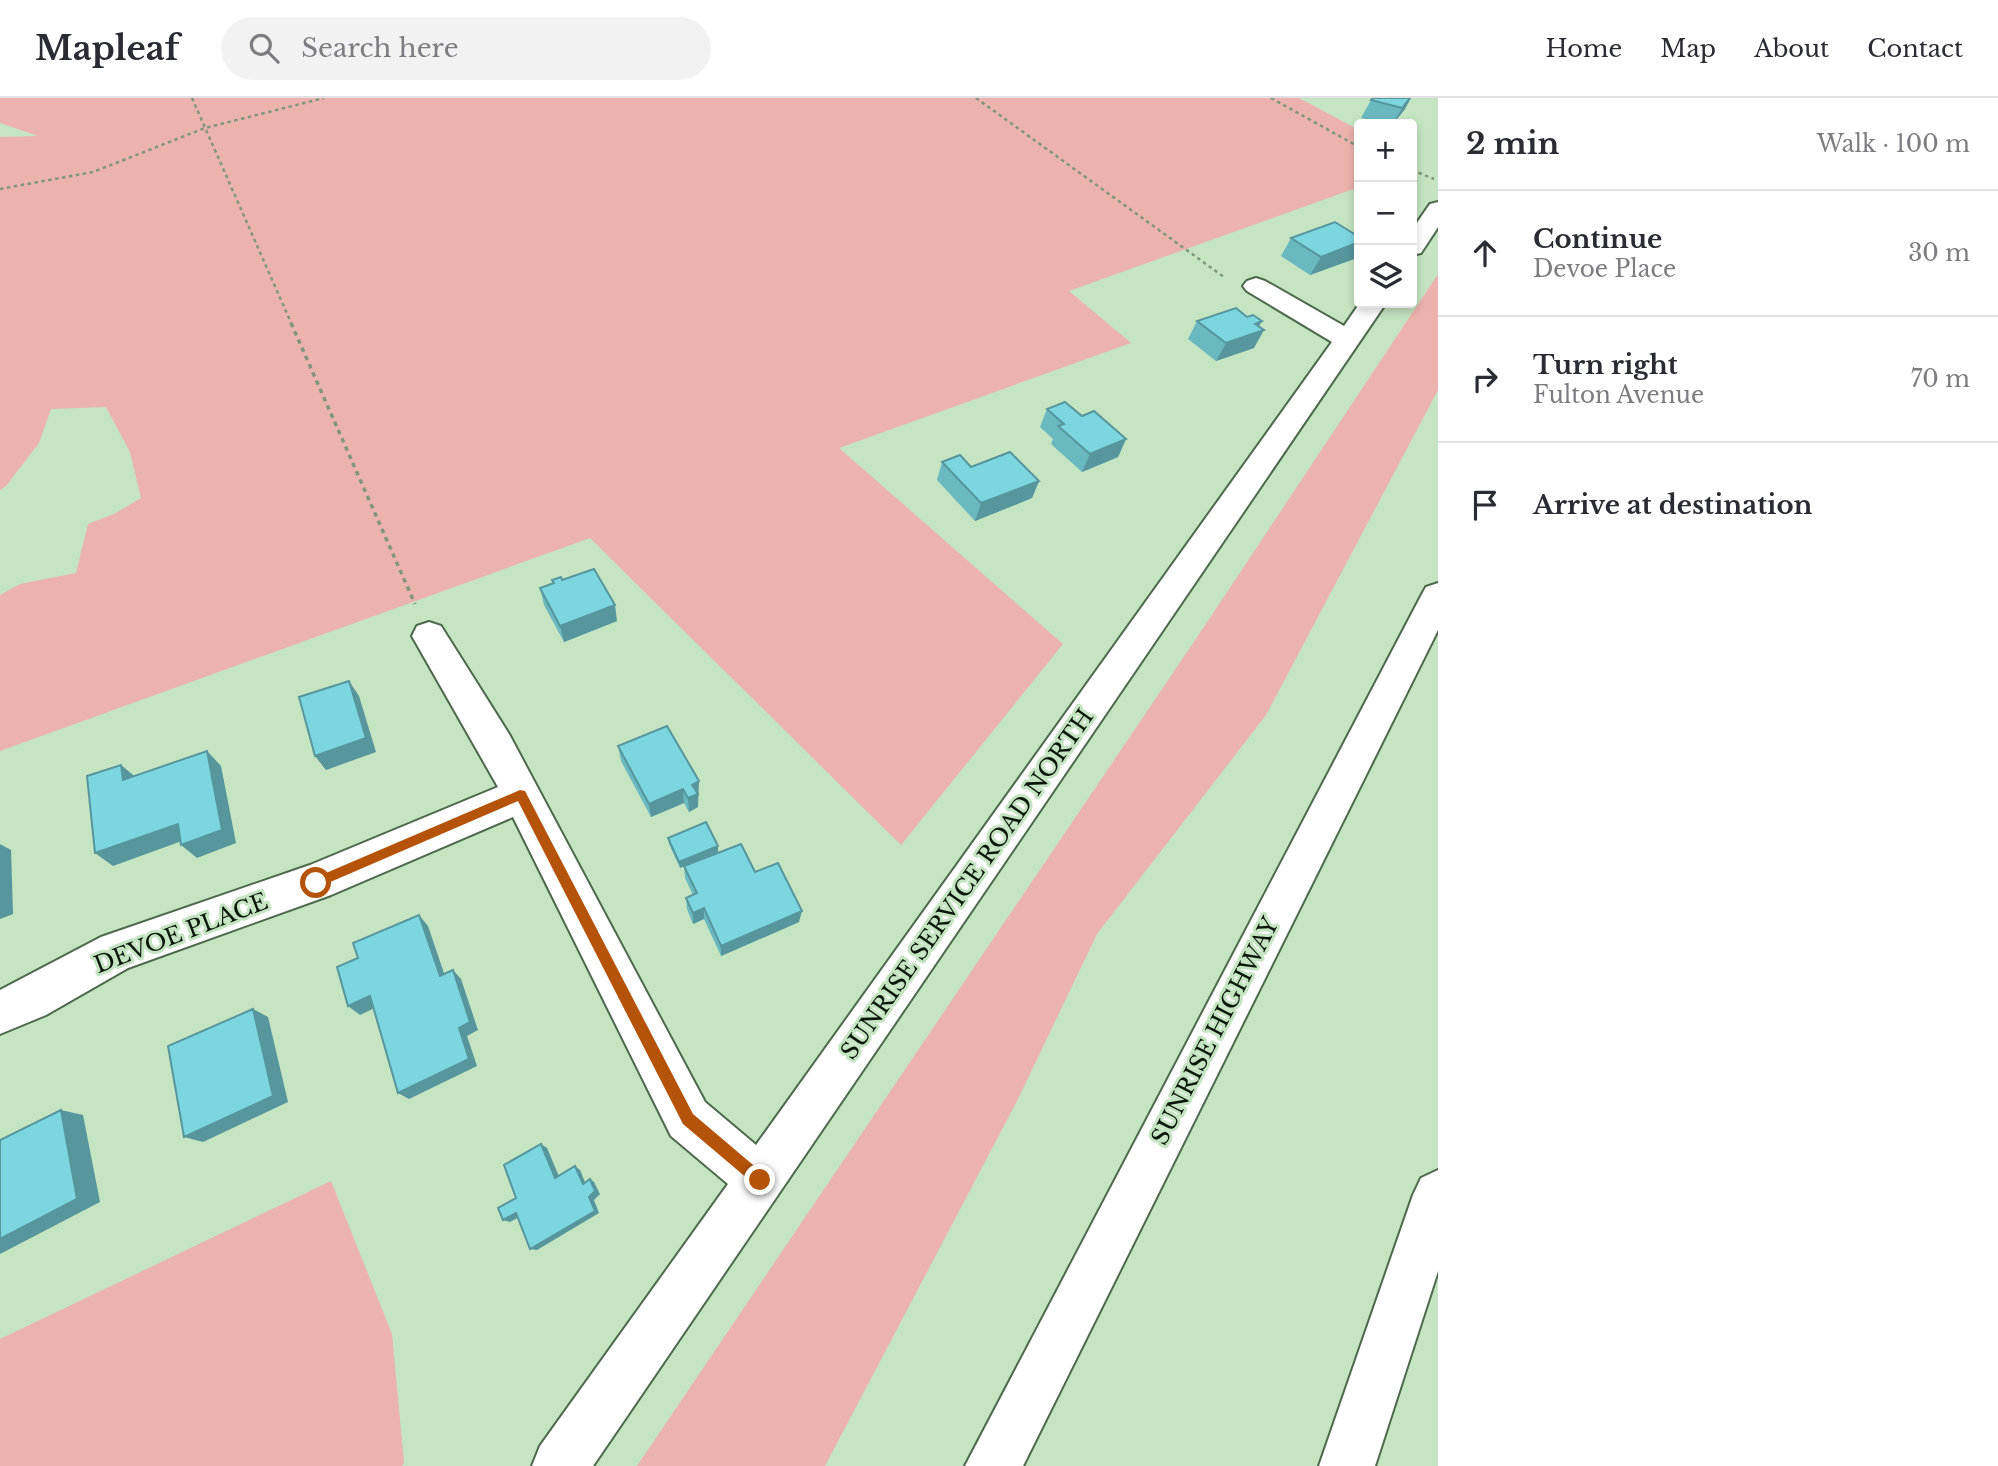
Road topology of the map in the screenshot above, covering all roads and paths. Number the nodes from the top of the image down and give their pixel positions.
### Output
1 (192, 98) edge
2 (324, 98) edge
3 (976, 98) edge
4 (1271, 98) edge
5 (205, 128) junction
6 (1354, 144) edge
7 (1417, 172) edge
8 (1438, 181) edge
9 (0, 189) edge
10 (1438, 209) edge
11 (1414, 245) edge
12 (1256, 286) joint
13 (1369, 308) edge
14 (1347, 340) junction
15 (1438, 596) edge
16 (429, 636) joint
17 (520, 795) junction
18 (0, 1012) edge
19 (760, 1180) junction
20 (1438, 1195) edge
21 (561, 1466) edge
22 (993, 1466) edge
23 (1347, 1466) edge

1 - 5 path
2 - 5 path
3 - 12 path
4 - 6 path
5 - 9 path
5 - 16 path
7 - 8 path
10 - 11 main road
12 - 14 main road
13 - 14 main road, SUNRISE SERVICE ROAD NORTH
14 - 19 main road, SUNRISE SERVICE ROAD NORTH
15 - 22 main road, SUNRISE HIGHWAY
16 - 17 main road
17 - 18 main road, DEVOE PLACE
17 - 19 main road
19 - 21 main road, SUNRISE SERVICE ROAD NORTH
20 - 23 main road

